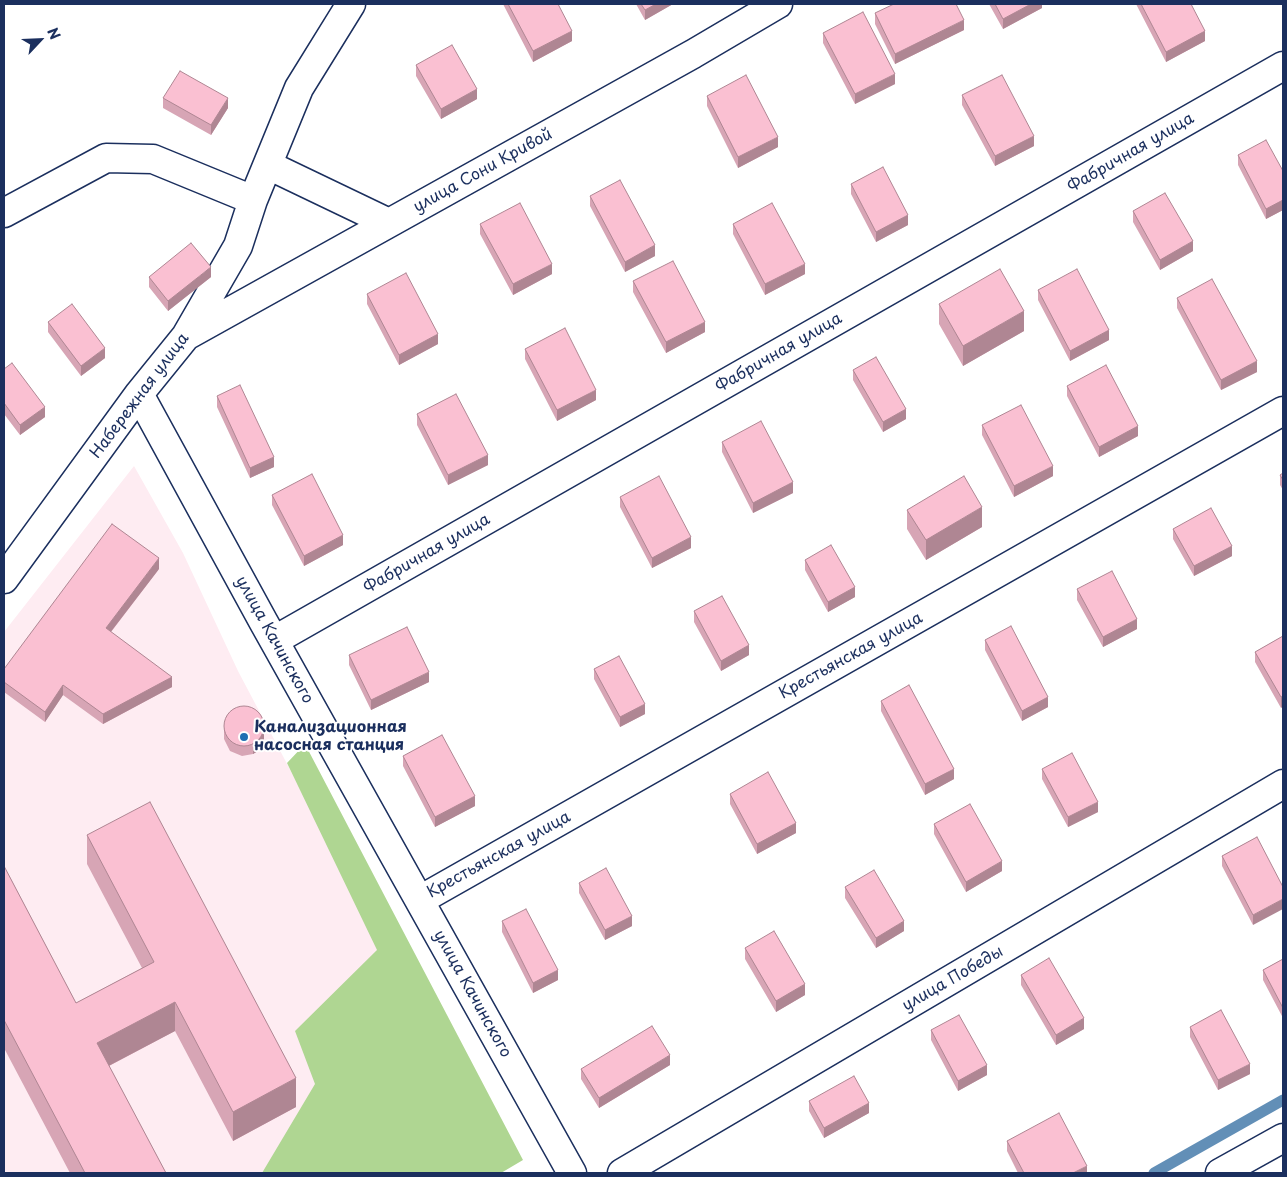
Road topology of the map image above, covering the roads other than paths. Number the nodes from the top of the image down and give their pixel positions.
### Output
1 (351, 4) edge
2 (778, 4) edge
3 (1283, 66) edge
4 (268, 166) junction
5 (253, 200) junction
6 (4, 213) edge
7 (389, 223) junction
8 (186, 336) junction
9 (139, 394) junction
10 (1283, 411) edge
11 (4, 579) edge
12 (274, 640) junction
13 (1283, 784) edge
14 (420, 900) junction
15 (1283, 1138) edge
16 (572, 1173) edge
17 (622, 1173) edge
18 (1220, 1173) edge

1 - 4 street, Набережная улица
2 - 7 street, улица Сони Кривой
3 - 12 street, Фабричная улица
4 - 5 street, Набережная улица
4 - 7 street
5 - 6 street
5 - 8 street, Набережная улица
7 - 8 street, улица Сони Кривой
8 - 9 street, Набережная улица
9 - 11 street, Набережная улица
9 - 12 street, улица Качинского
10 - 14 street, Крестьянская улица
12 - 14 street, улица Качинского
13 - 17 street, улица Победы
14 - 16 street, улица Качинского
15 - 18 street

